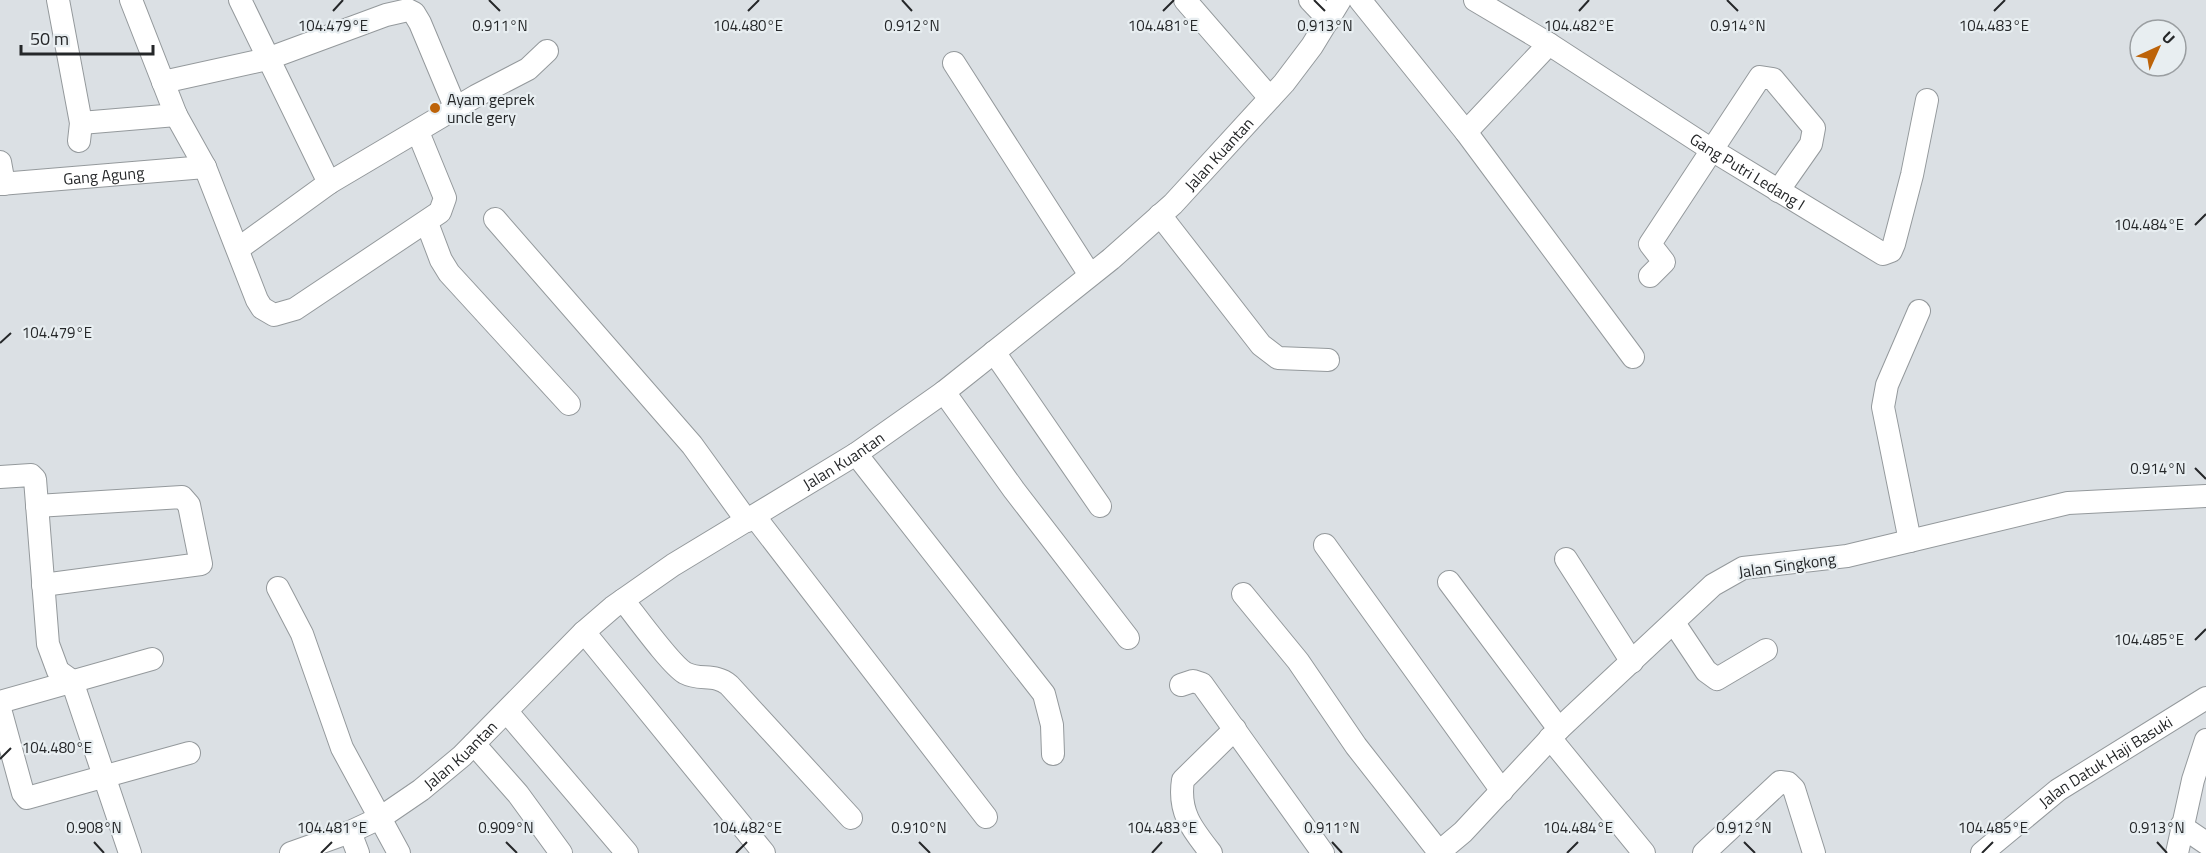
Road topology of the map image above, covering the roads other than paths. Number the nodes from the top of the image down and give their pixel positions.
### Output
1 (58, 0) edge
2 (131, 0) edge
3 (240, 0) edge
4 (1185, 0) edge
5 (1310, 0) edge
6 (1340, 0) edge
7 (1360, 0) edge
8 (1475, 0) edge
9 (1329, 20) junction
10 (1549, 44) junction
11 (547, 51) dead end
12 (267, 59) junction
13 (954, 63) dead end
14 (163, 82) junction
15 (1270, 98) junction
16 (1927, 100) dead end
17 (456, 109) junction
18 (176, 115) junction
19 (418, 132) junction
20 (1466, 132) junction
21 (1712, 150) junction
22 (0, 162) edge
23 (205, 167) junction
24 (329, 183) junction
25 (2, 184) edge
26 (1778, 191) junction
27 (1160, 215) junction
28 (495, 219) dead end
29 (427, 223) junction
30 (238, 249) junction
31 (1090, 275) junction
32 (1650, 276) dead end
33 (1919, 311) dead end
34 (994, 352) junction
35 (1633, 357) dead end
36 (1328, 360) dead end
37 (944, 392) junction
38 (569, 404) dead end
39 (856, 454) junction
40 (0, 477) edge
41 (2206, 496) edge
42 (37, 506) junction
43 (1100, 506) dead end
44 (751, 519) junction
45 (1910, 541) junction
46 (1325, 544) dead end
47 (1566, 559) dead end
48 (1449, 582) dead end
49 (43, 585) junction
50 (278, 588) dead end
51 (1243, 594) dead end
52 (623, 600) junction
53 (1674, 622) junction
54 (584, 632) junction
55 (1128, 638) dead end
56 (1766, 650) dead end
57 (152, 659) dead end
58 (1632, 662) junction
59 (72, 681) junction
60 (1181, 685) dead end
61 (2206, 698) edge
62 (0, 702) edge
63 (0, 709) edge
64 (507, 712) junction
65 (1235, 729) junction
66 (1555, 734) junction
67 (2206, 740) edge
68 (474, 744) junction
69 (189, 753) dead end
70 (1053, 754) dead end
71 (105, 776) junction
72 (1502, 791) junction
73 (986, 817) dead end
74 (380, 818) junction
75 (851, 818) dead end
76 (2181, 826) junction
77 (354, 843) edge
78 (2206, 843) edge
79 (302, 851) edge
80 (1444, 851) edge
81 (130, 853) edge
82 (399, 853) edge
83 (561, 853) edge
84 (627, 853) edge
85 (764, 853) edge
86 (1211, 853) edge
87 (1323, 853) edge
88 (1644, 853) edge
89 (1704, 853) edge
90 (1814, 853) edge
91 (1982, 853) edge
92 (2176, 853) edge

1 - 18 street
2 - 14 street
3 - 12 street
4 - 15 street
5 - 9 street
6 - 9 street, Jalan Kuantan
7 - 20 street
8 - 10 street, Gang Putri Ledang I
9 - 15 street, Jalan Kuantan
10 - 20 street
10 - 21 street, Gang Putri Ledang I
11 - 17 street
12 - 14 street
12 - 17 street
12 - 24 street
13 - 31 street
14 - 18 street
15 - 27 street, Jalan Kuantan
16 - 26 street, Gang Putri Ledang I
17 - 19 street
18 - 23 street
19 - 24 street
19 - 29 street
20 - 35 street
21 - 26 street, Gang Putri Ledang I
21 - 26 street
21 - 32 street
22 - 25 street
23 - 25 street, Gang Agung
23 - 30 street
24 - 30 street
27 - 31 street, Jalan Kuantan
27 - 36 street
28 - 44 street
29 - 30 street
29 - 38 street
31 - 34 street, Jalan Kuantan
33 - 45 street
34 - 37 street, Jalan Kuantan
34 - 43 street
37 - 39 street, Jalan Kuantan
37 - 55 street
39 - 44 street, Jalan Kuantan
39 - 70 street
40 - 42 street
41 - 45 street, Jalan Singkong
42 - 49 street
42 - 49 street
44 - 52 street, Jalan Kuantan
44 - 73 street
45 - 53 street, Jalan Singkong
46 - 72 street
47 - 58 street
48 - 66 street
49 - 59 street
50 - 74 street
51 - 80 street
52 - 54 street, Jalan Kuantan
52 - 75 street
53 - 56 street
53 - 58 street, Jalan Singkong
54 - 64 street, Jalan Kuantan
54 - 85 street
57 - 59 street
58 - 66 street, Jalan Singkong
59 - 62 street
59 - 71 street
60 - 65 street
61 - 91 street, Jalan Datuk Haji Basuki
63 - 71 street
64 - 68 street, Jalan Kuantan
64 - 84 street
65 - 86 street
65 - 87 street
66 - 72 street, Jalan Singkong
66 - 88 street
67 - 76 street
68 - 74 street, Jalan Kuantan
68 - 83 street
69 - 71 street
71 - 81 street
72 - 80 street, Jalan Singkong
74 - 77 street, Jalan Kuantan
74 - 82 street
76 - 78 street
76 - 92 street
77 - 79 street, Jalan Kuantan
89 - 90 street

